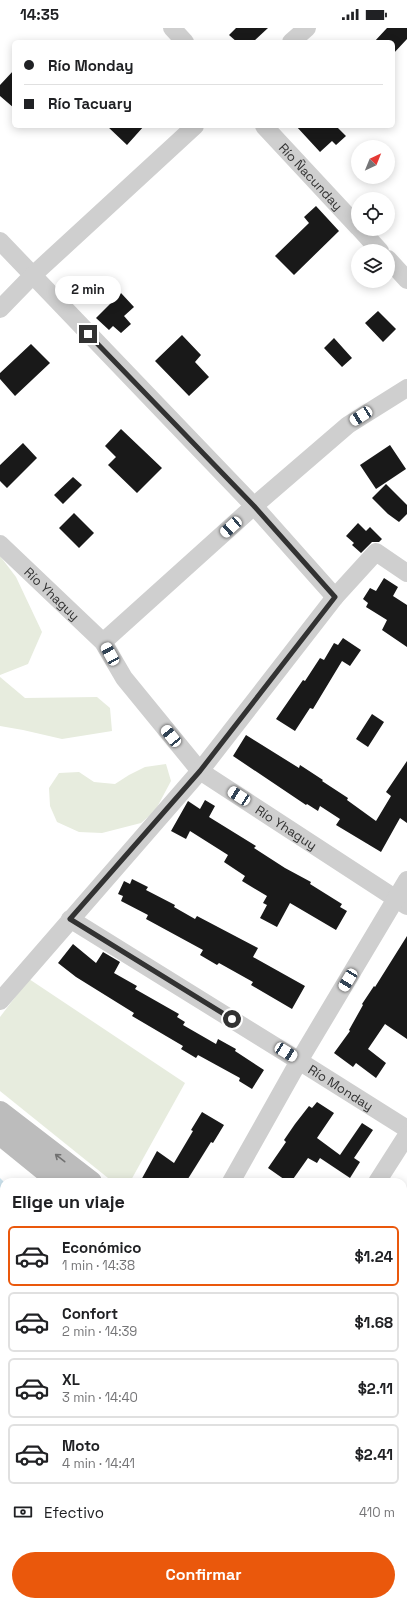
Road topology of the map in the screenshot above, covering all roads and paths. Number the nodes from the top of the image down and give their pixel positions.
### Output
1 (172, 28) edge
2 (307, 28) edge
3 (183, 40) edge
4 (293, 40) edge
5 (193, 128) edge
6 (266, 128) edge
7 (351, 219) edge
8 (366, 236) edge
9 (0, 241) edge
10 (374, 244) edge
11 (395, 267) edge
12 (32, 276) junction
13 (407, 280) edge
14 (0, 309) edge
15 (407, 388) edge
16 (254, 506) junction
17 (0, 544) edge
18 (407, 573) edge
19 (335, 597) junction
20 (103, 642) junction
21 (200, 771) junction
22 (407, 880) edge
23 (402, 903) edge
24 (70, 919) junction
25 (0, 1001) edge
26 (299, 1061) junction
27 (0, 1112) edge
28 (407, 1130) edge
29 (0, 1134) edge
30 (407, 1135) edge
31 (54, 1178) edge
32 (86, 1178) edge
33 (233, 1178) edge
34 (380, 1178) edge

1 - 3 street
2 - 4 street
5 - 12 street
6 - 7 street, Río Ñacunday
8 - 10 street, Río Ñacunday
9 - 12 street
11 - 13 street
12 - 14 street
12 - 16 street
15 - 16 street
16 - 19 street
16 - 20 street
17 - 20 street, Río Yhaguy
18 - 19 street
19 - 21 street
20 - 21 street, Río Yhaguy
21 - 23 street, Río Yhaguy
21 - 24 street
22 - 23 street
23 - 26 street
24 - 25 street
24 - 26 street, Río Monday
26 - 28 street, Río Monday
26 - 33 street
32 -> 27 main road
29 - 31 main road
30 - 34 street

